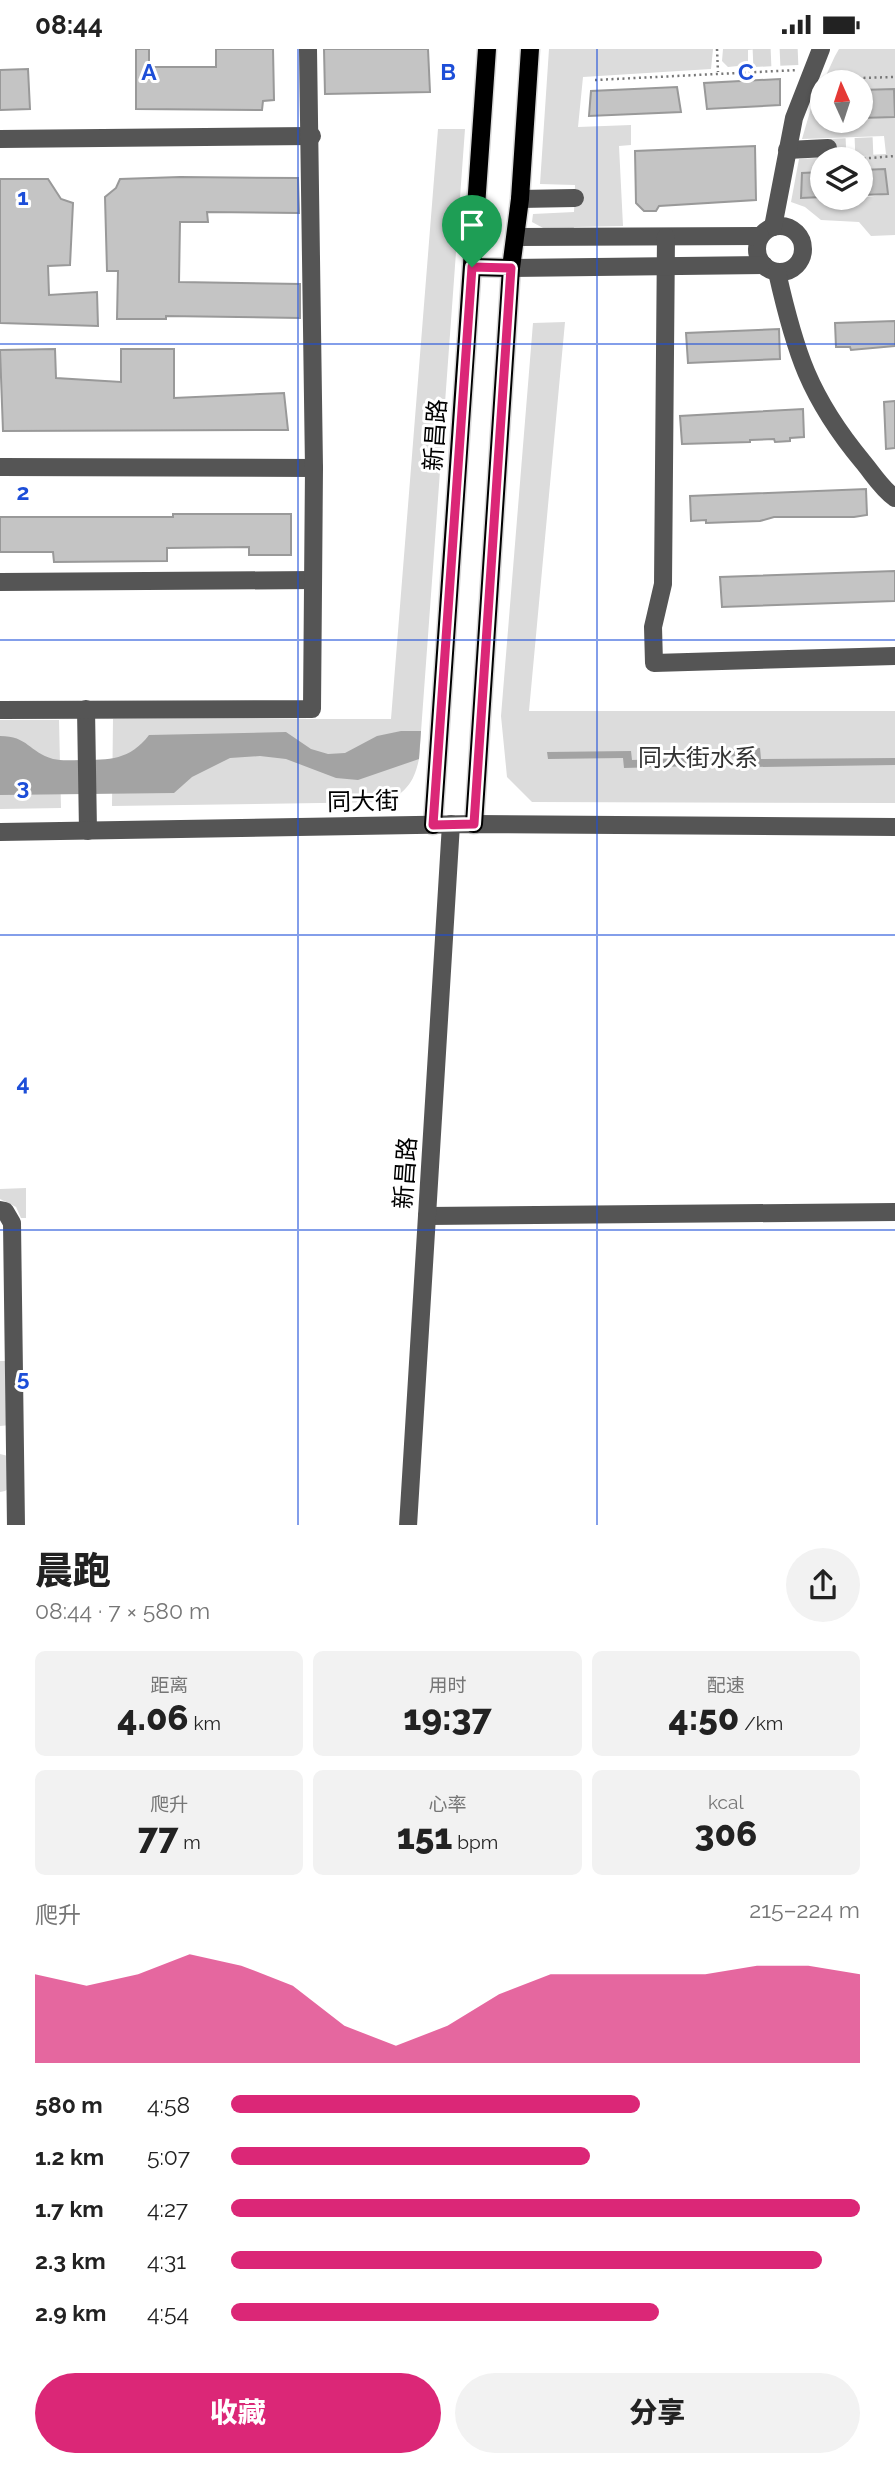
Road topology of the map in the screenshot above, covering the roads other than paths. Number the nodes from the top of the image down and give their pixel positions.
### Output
1 (308, 49) edge
2 (486, 49) edge
3 (530, 49) edge
4 (811, 62) edge
5 (312, 136) junction
6 (0, 139) edge
7 (810, 149) tunnel mouth
8 (787, 150) junction
9 (575, 198) dead end
10 (520, 199) junction
11 (767, 232) junction
12 (516, 237) junction
13 (666, 237) junction
14 (472, 267) junction
15 (666, 267) junction
16 (511, 268) junction
17 (770, 269) junction
18 (0, 467) edge
19 (314, 468) junction
20 (895, 498) edge
21 (313, 580) junction
22 (0, 582) edge
23 (895, 656) edge
24 (86, 709) junction
25 (0, 710) edge
26 (451, 824) junction
27 (474, 824) junction
28 (433, 825) junction
29 (895, 827) edge
30 (88, 831) junction
31 (0, 832) edge
32 (0, 1210) edge
33 (895, 1212) edge
34 (427, 1216) junction
35 (16, 1525) edge
36 (408, 1525) edge

1 - 5 street
2 - 14 main road, 新昌路
3 - 10 main road
4 - 8 street
5 - 6 street
5 - 19 street
7 - 8 street
8 - 11 street
9 - 10 street
10 - 12 main road
11 - 13 street
11 - 17 street
11 - 17 street
12 - 13 street
12 - 16 main road
13 - 15 street
14 - 16 main road
14 - 28 main road, 新昌路
15 - 16 street
15 - 17 street
15 - 23 street
16 - 27 main road
17 - 20 street
18 - 19 street
19 - 21 street
21 - 22 street
21 - 24 street
24 - 25 street
24 - 30 street
26 - 27 street, 同大街
26 - 28 street, 同大街
26 - 34 street, 新昌路
27 - 29 street, 同大街
28 - 30 street, 同大街
30 - 31 street, 同大街
32 - 35 street
33 - 34 street
34 - 36 street, 新昌路

